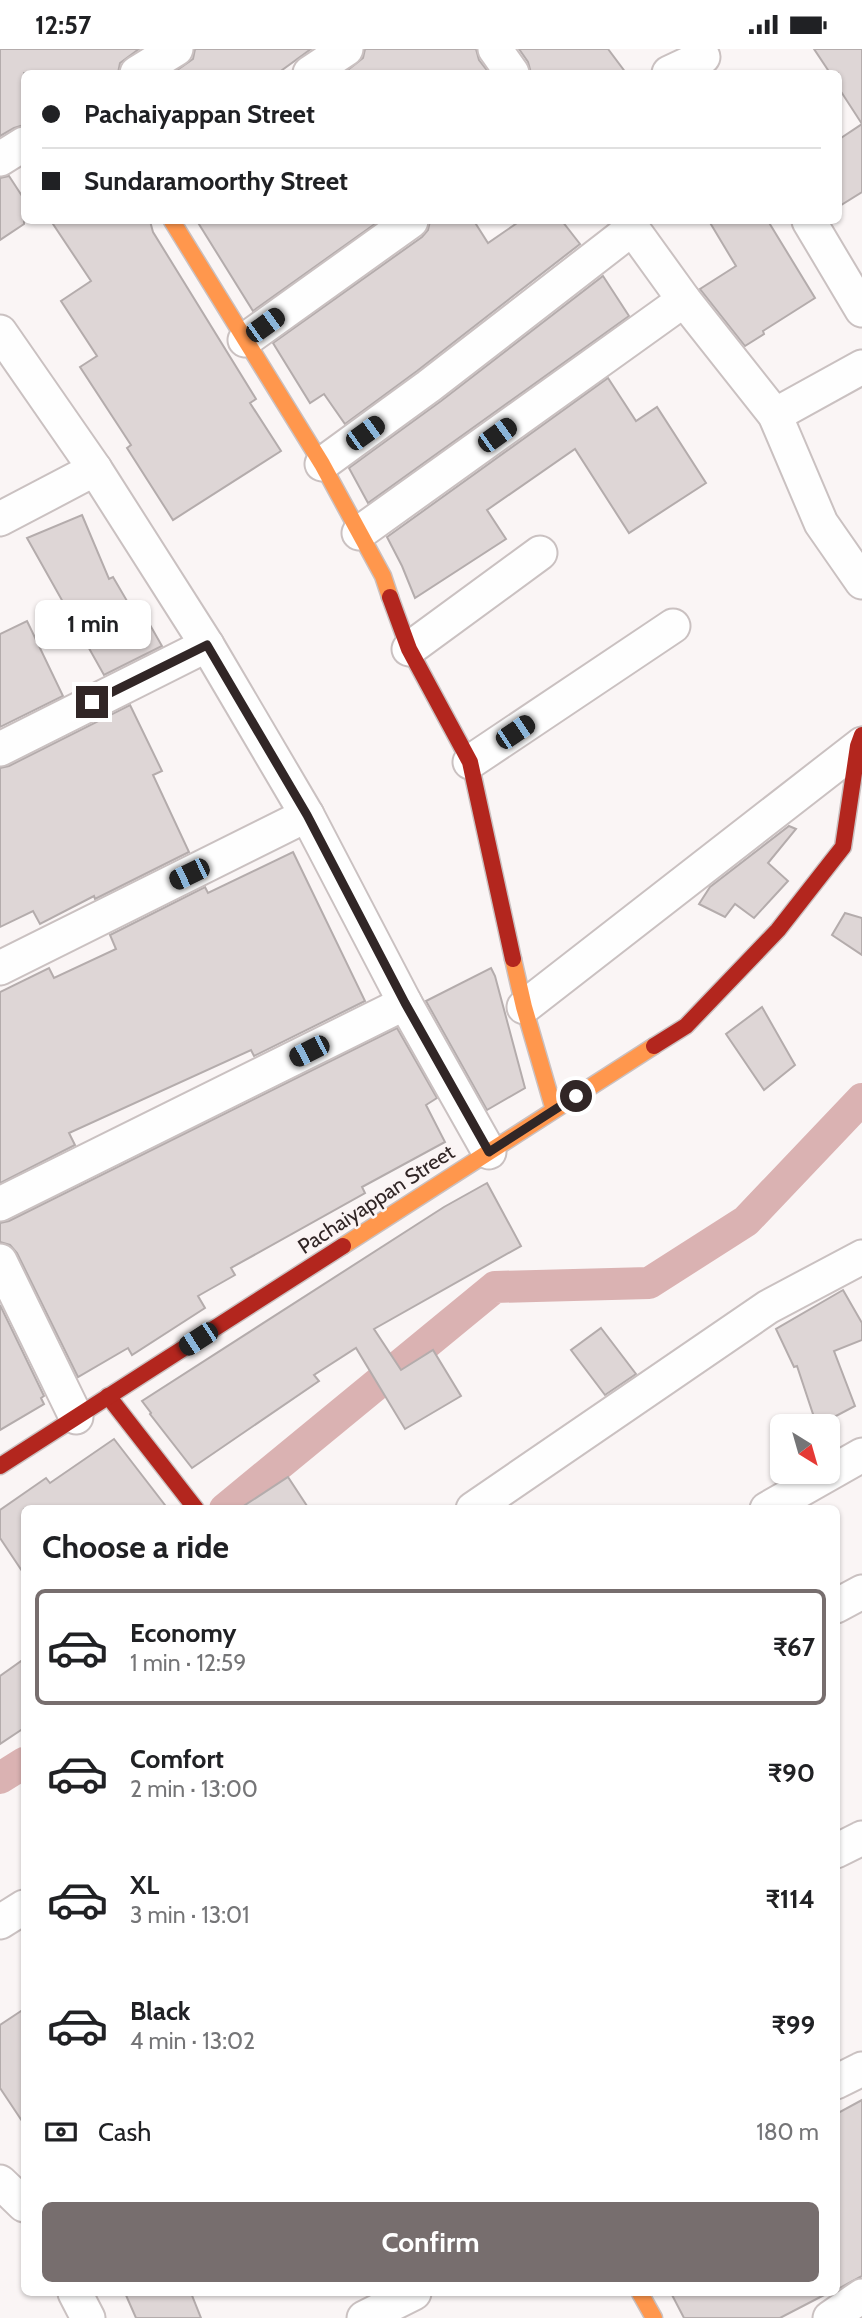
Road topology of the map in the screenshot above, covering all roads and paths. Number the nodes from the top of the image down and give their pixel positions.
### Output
1 (176, 49) edge
2 (346, 49) edge
3 (495, 49) edge
4 (705, 60) edge
5 (142, 70) edge
6 (314, 70) edge
7 (510, 70) edge
8 (677, 70) edge
9 (21, 146) edge
10 (0, 159) edge
11 (174, 224) edge
12 (407, 224) edge
13 (630, 224) edge
14 (811, 224) edge
15 (684, 300) junction
16 (862, 310) edge
17 (0, 332) edge
18 (244, 340) junction
19 (10, 365) edge
20 (862, 367) edge
21 (775, 415) junction
22 (322, 464) junction
23 (95, 469) junction
24 (0, 519) edge
25 (359, 533) junction
26 (540, 553) dead end
27 (862, 582) edge
28 (673, 626) dead end
29 (207, 645) junction
30 (410, 649) junction
31 (861, 742) edge
32 (0, 749) edge
33 (470, 762) junction
34 (307, 815) junction
35 (0, 968) edge
36 (405, 1003) junction
37 (524, 1007) junction
38 (554, 1110) junction
39 (489, 1152) junction
40 (0, 1204) edge
41 (862, 1257) edge
42 (0, 1261) edge
43 (108, 1396) junction
44 (76, 1417) junction
45 (862, 1455) edge
46 (0, 1466) edge
47 (192, 1505) edge
48 (479, 1505) edge
49 (774, 1505) edge
50 (862, 1592) edge
51 (840, 1604) edge
52 (862, 1838) edge
53 (840, 1849) edge
54 (21, 1909) edge
55 (0, 1922) edge
56 (862, 2069) edge
57 (840, 2080) edge
58 (0, 2182) edge
59 (21, 2202) edge
60 (77, 2296) edge
61 (408, 2296) edge
62 (642, 2296) edge
63 (862, 2296) edge
64 (88, 2318) edge
65 (364, 2318) edge
66 (654, 2318) edge
67 (830, 2318) edge

1 - 5 street
2 - 6 street
3 - 7 street
4 - 8 street
9 - 10 street
11 - 18 street
12 - 18 street
13 - 15 street
13 - 22 street
14 - 16 street
15 - 21 street
15 - 25 street
17 - 19 street
18 - 22 street
19 - 23 street
20 - 21 street
21 - 27 street
22 - 25 street
23 - 24 street
23 - 29 street
25 - 30 street
26 - 30 street
28 - 33 street
29 - 32 street
29 - 34 street
30 - 33 street
31 - 37 street
31 - 38 street, Pachaiyappan Street
33 - 37 street
34 - 35 street
34 - 36 street
36 - 39 street
36 - 40 street
37 - 38 street
38 - 39 street, Pachaiyappan Street
39 - 43 street, Pachaiyappan Street
41 - 48 street
42 - 44 street
43 - 44 street, Pachaiyappan Street
43 - 47 street
44 - 46 street, Pachaiyappan Street
45 - 49 street
50 - 51 street
52 - 53 street
54 - 55 street
56 - 57 street
58 - 59 street
60 - 64 street
61 - 65 street
62 - 66 street
63 - 67 street

